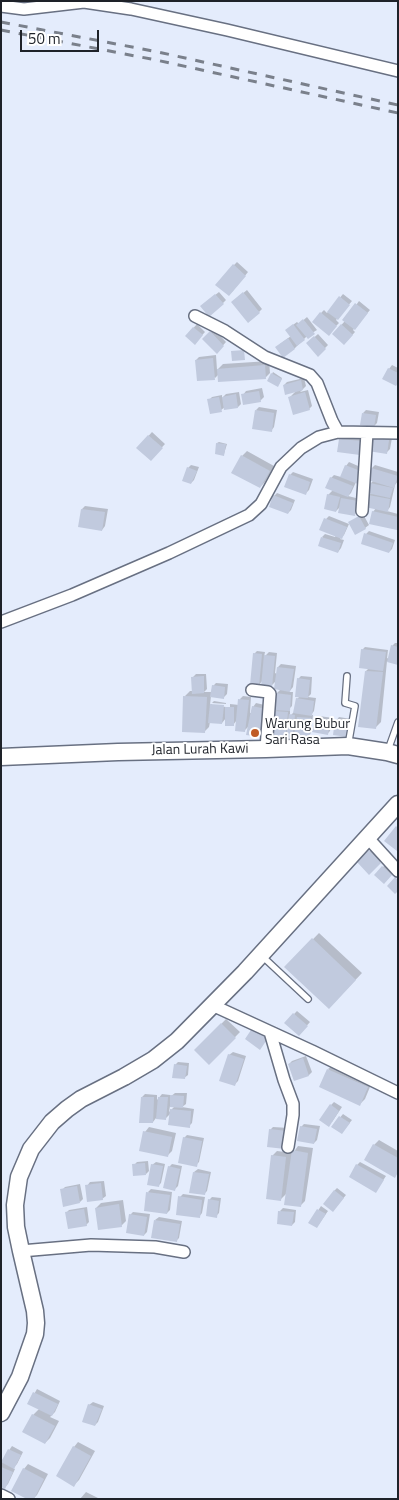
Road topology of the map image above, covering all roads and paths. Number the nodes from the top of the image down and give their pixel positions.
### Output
1 (1, 6) edge
2 (398, 72) edge
3 (195, 316) dead end
4 (338, 432) junction
5 (367, 433) junction
6 (398, 433) edge
7 (362, 511) dead end
8 (1, 622) edge
9 (347, 676) dead end
10 (252, 690) dead end
11 (398, 722) edge
12 (348, 746) junction
13 (266, 749) junction
14 (393, 754) edge
15 (1, 757) edge
16 (398, 804) edge
17 (367, 837) junction
18 (398, 871) edge
19 (260, 954) junction
20 (308, 999) dead end
21 (212, 1005) junction
22 (270, 1032) junction
23 (398, 1093) edge
24 (288, 1147) dead end
25 (20, 1251) junction
26 (184, 1252) dead end
27 (1, 1413) edge

1 - 2 street
3 - 4 street
4 - 5 street
4 - 8 street
5 - 6 street
5 - 7 street
9 - 12 lane
10 - 13 street
11 - 14 lane
12 - 13 street, Jalan Lurah Kawi
12 - 14 street, Jalan Lurah Kawi
13 - 15 street, Jalan Lurah Kawi
16 - 17 street
17 - 18 street
17 - 19 street
19 - 20 lane
19 - 21 street
21 - 22 street
21 - 25 street
22 - 23 street
22 - 24 street
25 - 26 street
25 - 27 street

